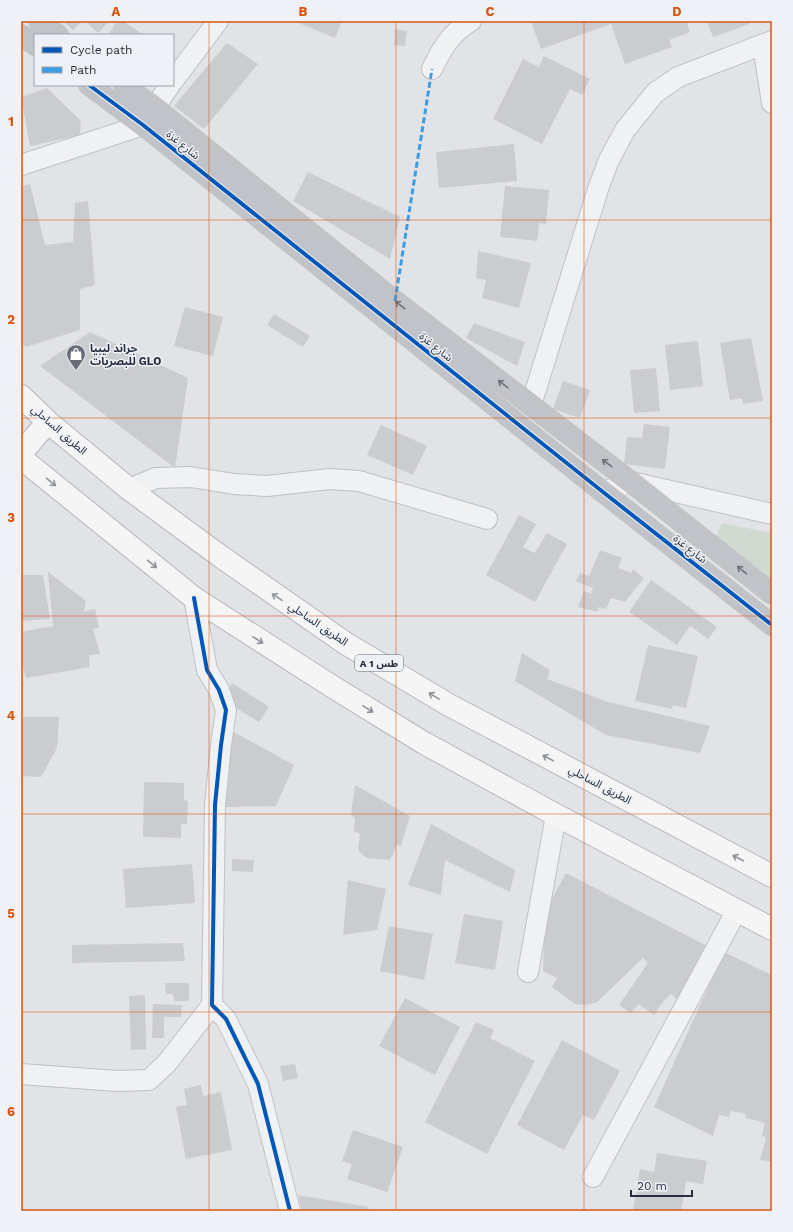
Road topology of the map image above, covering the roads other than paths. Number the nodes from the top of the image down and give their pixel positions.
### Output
1 (39, 21) edge
2 (218, 21) edge
3 (472, 21) edge
4 (57, 34) edge
5 (21, 35) edge
6 (768, 43) edge
7 (34, 44) edge
8 (432, 69) dead end
9 (174, 80) edge
10 (91, 86) edge
11 (125, 86) edge
12 (169, 86) edge
13 (772, 103) edge
14 (148, 116) junction
15 (21, 166) edge
16 (21, 396) edge
17 (531, 405) junction
18 (48, 422) junction
19 (21, 453) edge
20 (21, 458) edge
21 (631, 482) junction
22 (129, 489) junction
23 (603, 492) junction
24 (772, 514) edge
25 (487, 519) dead end
26 (772, 594) edge
27 (194, 598) junction
28 (772, 625) edge
29 (556, 815) junction
30 (772, 876) edge
31 (737, 910) junction
32 (772, 929) edge
33 (528, 972) dead end
34 (212, 1005) junction
35 (21, 1074) edge
36 (593, 1177) dead end
37 (290, 1211) edge

1 - 4 street
2 - 9 street
3 - 8 street
5 - 7 street
6 - 13 street
6 - 17 street
10 - 14 street, شارع غزة
11 - 14 street, شارع غزة
12 - 14 street
14 - 15 street
17 -> 14 street, شارع غزة
14 - 23 street, شارع غزة
16 - 18 highway, الطريق الساحلي / A 1 طس
21 -> 17 street, شارع غزة
18 - 19 highway
18 - 22 highway, الطريق الساحلي / A 1 طس
20 -> 27 highway
21 - 23 street
21 - 24 street
26 -> 21 street, شارع غزة
22 - 25 street
30 -> 22 highway, الطريق الساحلي / A 1 طس
23 - 28 street, شارع غزة
27 -> 29 highway
27 - 34 street
29 - 31 highway
29 - 33 street
31 - 32 highway
31 - 36 street
34 - 35 street
34 - 37 street

